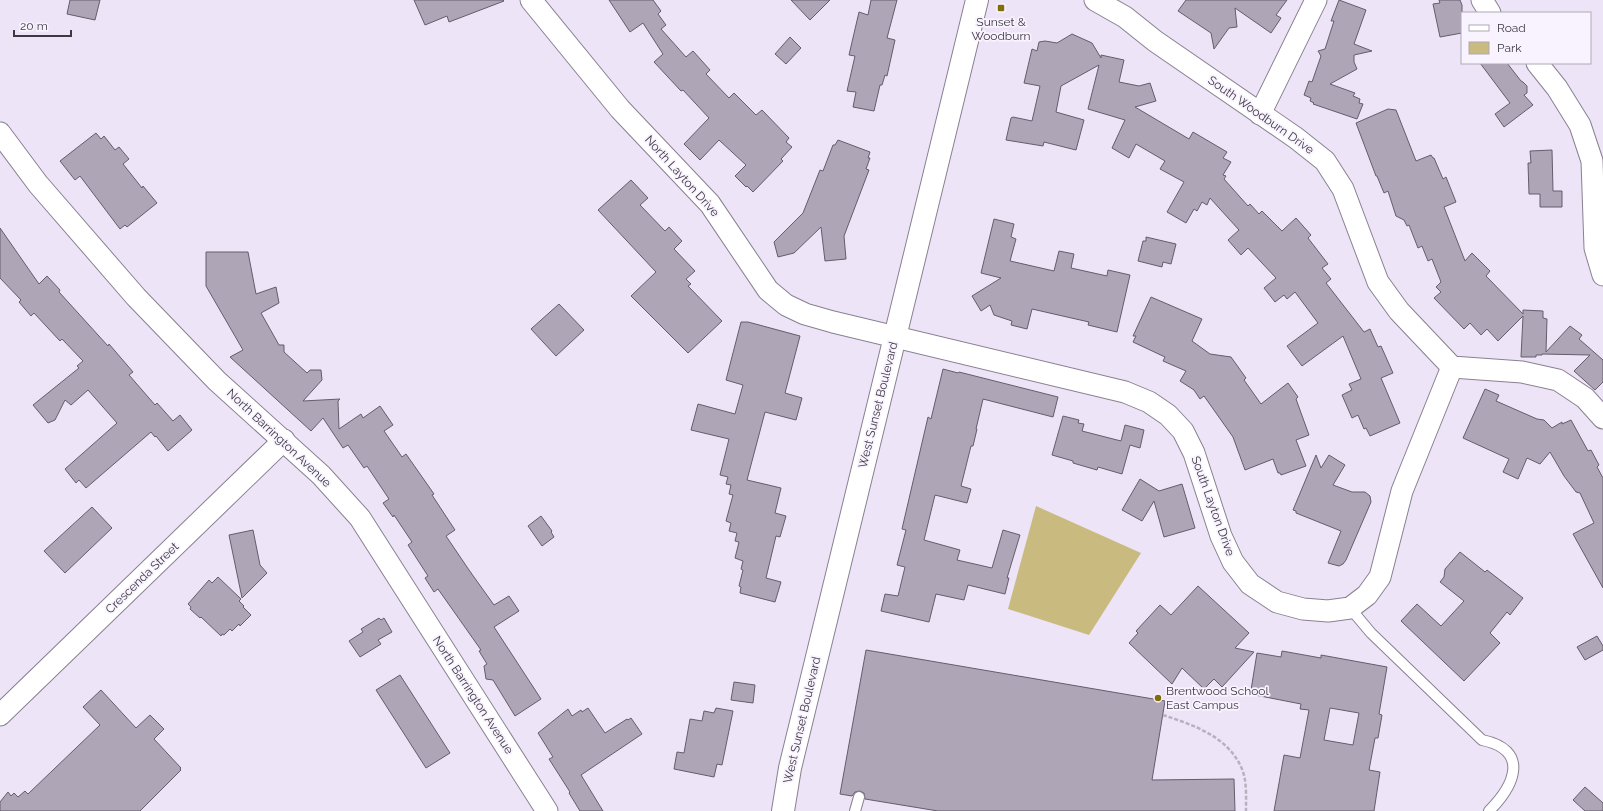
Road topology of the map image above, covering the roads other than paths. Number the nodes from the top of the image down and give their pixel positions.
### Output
1 (531, 0) edge
2 (977, 0) edge
3 (1095, 0) edge
4 (1316, 0) edge
5 (1482, 0) edge
6 (1489, 12) edge
7 (1538, 64) edge
8 (1260, 114) junction
9 (0, 133) edge
10 (1603, 275) edge
11 (894, 336) junction
12 (1452, 367) junction
13 (1603, 418) edge
14 (284, 440) junction
15 (1350, 608) junction
16 (0, 715) edge
17 (859, 798) dead end
18 (547, 811) edge
19 (783, 811) edge
20 (855, 811) edge
21 (1489, 811) edge

1 - 11 street, North Layton Drive
2 - 11 main road, West Sunset Boulevard
3 - 8 street, South Woodburn Drive
4 - 8 street
5 - 6 street
7 - 10 street
8 - 12 street, South Woodburn Drive
9 - 14 street, North Barrington Avenue
11 - 15 street, South Layton Drive
11 - 19 main road, West Sunset Boulevard
12 - 13 street
12 - 15 street, South Layton Drive
14 - 16 street, Crescenda Street
14 - 18 street, North Barrington Avenue
15 - 21 lane
17 - 20 lane

